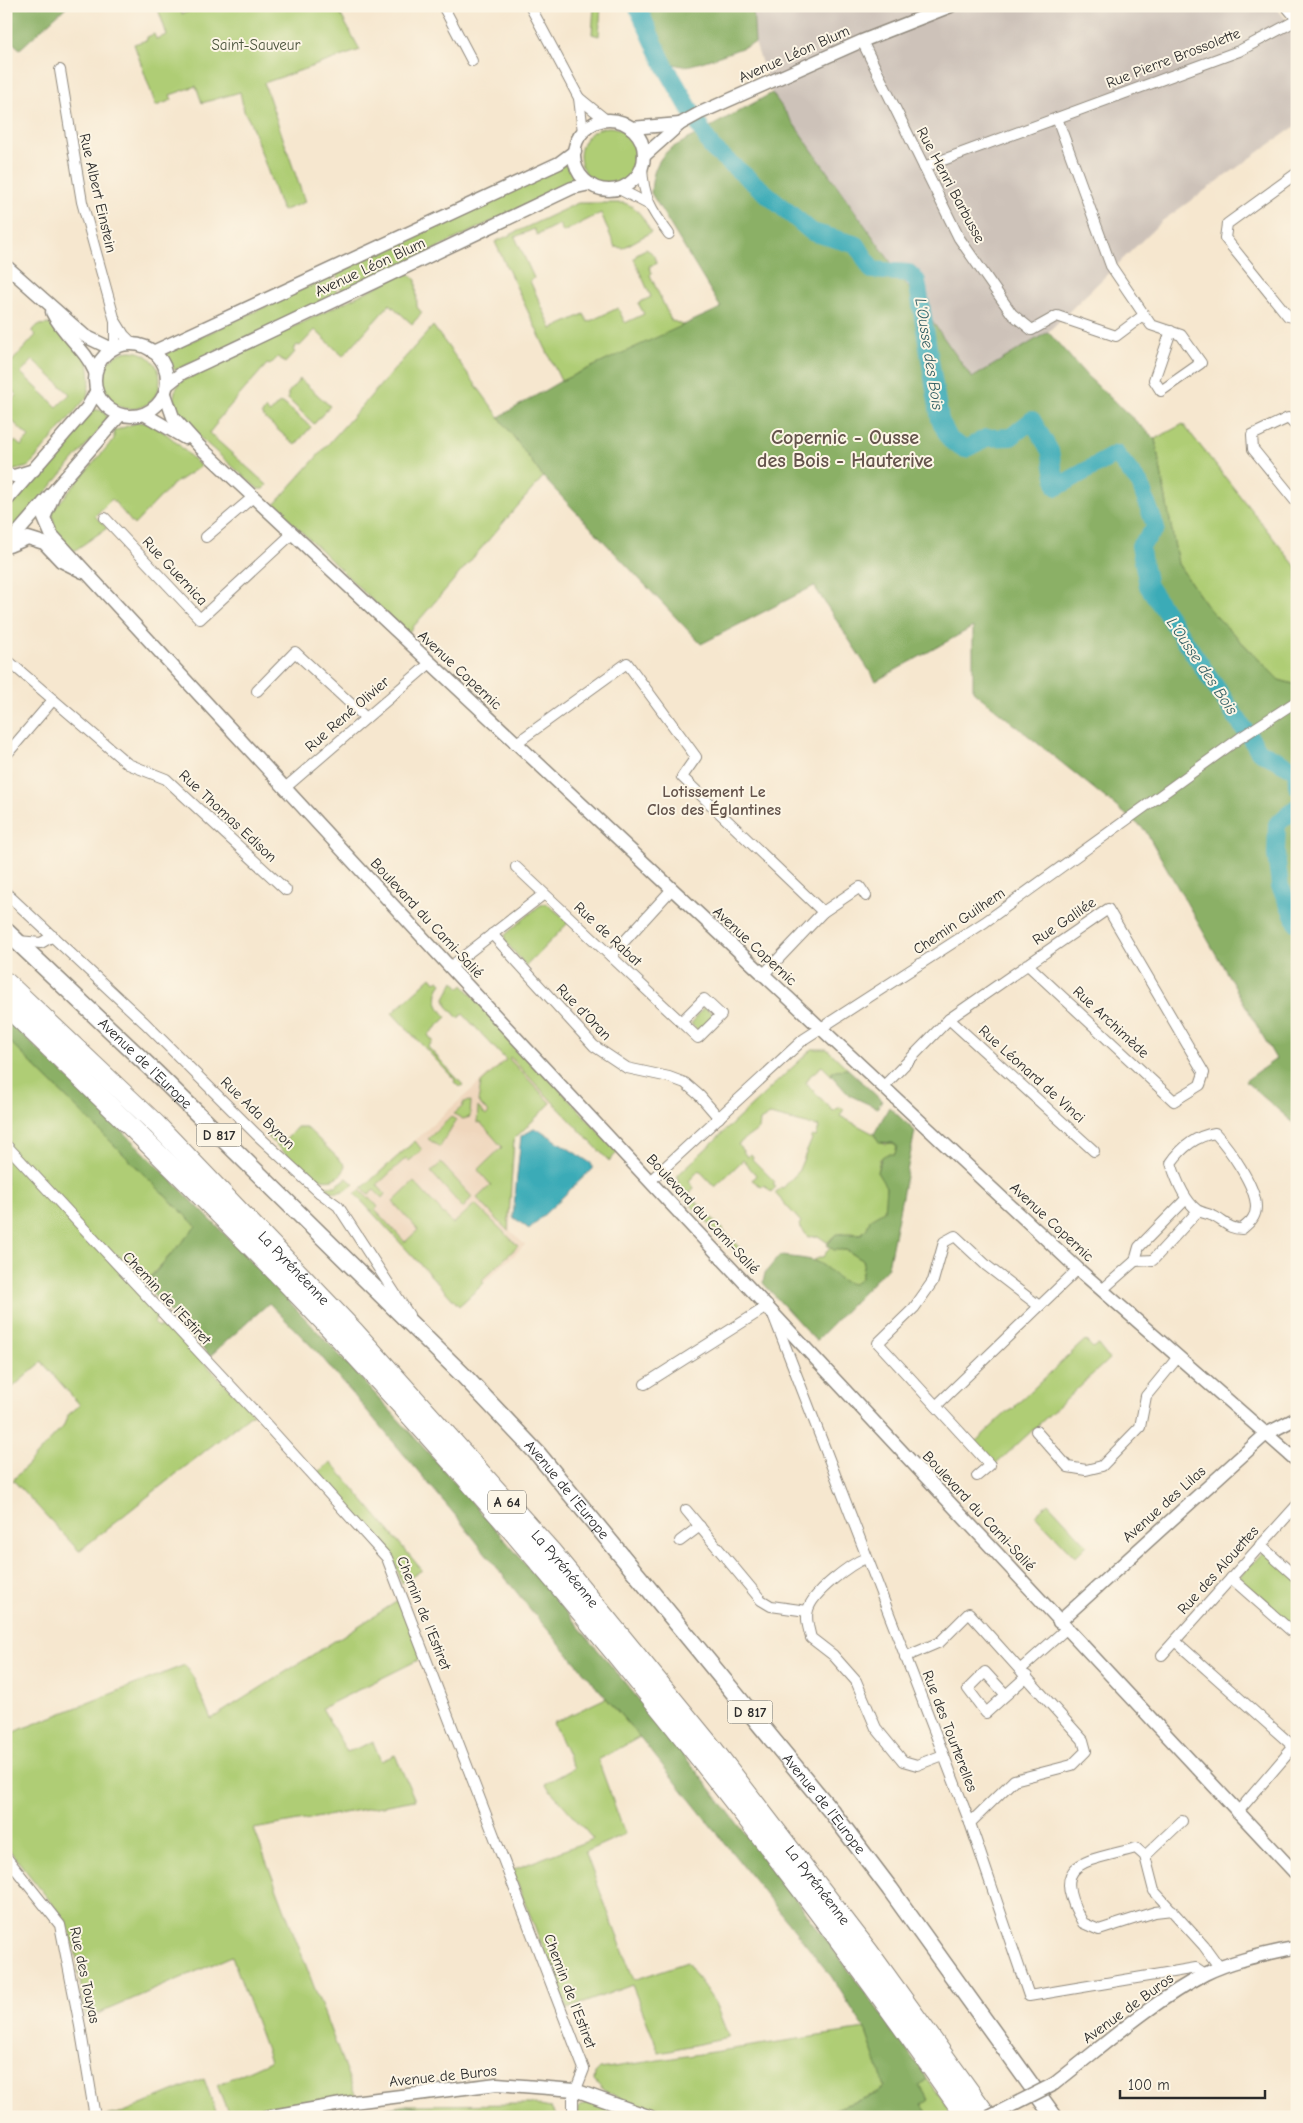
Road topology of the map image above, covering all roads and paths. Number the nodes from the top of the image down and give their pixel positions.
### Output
1 (443, 6) edge
2 (530, 6) edge
3 (951, 6) edge
4 (1286, 6) edge
5 (1297, 19) edge
6 (862, 41) junction
7 (472, 61) dead end
8 (60, 70) dead end
9 (579, 98) junction
10 (1057, 118) junction
11 (606, 120) junction
12 (683, 122) junction
13 (631, 128) junction
14 (583, 132) junction
15 (575, 151) junction
16 (643, 161) junction
17 (924, 167) junction
18 (1297, 173) edge
19 (590, 184) junction
20 (619, 189) junction
21 (648, 204) junction
22 (669, 234) dead end
23 (6, 266) edge
24 (50, 307) junction
25 (1144, 315) junction
26 (1297, 318) edge
27 (115, 321) junction
28 (1171, 331) junction
29 (134, 344) junction
30 (114, 348) junction
31 (153, 352) junction
32 (95, 372) junction
33 (166, 390) junction
34 (96, 392) junction
35 (144, 414) junction
36 (120, 415) junction
37 (1297, 427) edge
38 (200, 447) junction
39 (34, 470) junction
40 (6, 474) edge
41 (56, 489) junction
42 (253, 497) junction
43 (6, 501) edge
44 (1297, 503) edge
45 (105, 518) dead end
46 (292, 534) junction
47 (206, 537) dead end
48 (6, 546) edge
49 (88, 574) junction
50 (6, 659) edge
51 (429, 664) junction
52 (257, 690) dead end
53 (53, 700) junction
54 (1297, 701) edge
55 (366, 718) junction
56 (515, 744) junction
57 (6, 755) edge
58 (285, 788) junction
59 (516, 867) dead end
60 (286, 890) dead end
61 (672, 890) junction
62 (6, 893) edge
63 (544, 894) junction
64 (866, 896) dead end
65 (823, 912) junction
66 (492, 934) junction
67 (12, 936) edge
68 (53, 936) junction
69 (611, 956) junction
70 (1027, 964) junction
71 (450, 967) junction
72 (762, 976) junction
73 (6, 982) edge
74 (6, 1006) edge
75 (949, 1019) junction
76 (681, 1022) dead end
77 (820, 1029) junction
78 (883, 1087) junction
79 (1174, 1101) joint
80 (719, 1118) junction
81 (6, 1145) edge
82 (1094, 1151) dead end
83 (650, 1181) junction
84 (1186, 1199) junction
85 (1198, 1210) junction
86 (1135, 1261) junction
87 (1078, 1269) junction
88 (1102, 1290) junction
89 (1039, 1306) junction
90 (770, 1308) junction
91 (418, 1332) junction
92 (1178, 1357) junction
93 (645, 1384) dead end
94 (936, 1406) junction
95 (1297, 1418) edge
96 (1036, 1431) dead end
97 (1266, 1434) junction
98 (1297, 1461) edge
99 (977, 1476) dead end
100 (1297, 1505) edge
101 (686, 1510) dead end
102 (700, 1526) junction
103 (680, 1541) dead end
104 (1260, 1545) junction
105 (866, 1558) junction
106 (1231, 1578) junction
107 (1297, 1578) edge
108 (807, 1611) junction
109 (1062, 1625) junction
110 (1297, 1636) edge
111 (1175, 1641) junction
112 (1162, 1656) dead end
113 (905, 1657) junction
114 (1024, 1673) junction
115 (1006, 1695) dead end
116 (1295, 1745) edge
117 (943, 1755) junction
118 (1236, 1813) junction
119 (1182, 1820) dead end
120 (970, 1823) junction
121 (1145, 1856) junction
122 (6, 1857) edge
123 (1297, 1875) edge
124 (1161, 1898) junction
125 (1172, 1910) junction
126 (1155, 1912) junction
127 (1297, 1947) edge
128 (1220, 1968) junction
129 (1206, 1974) junction
130 (575, 2090) junction
131 (95, 2117) edge
132 (266, 2117) edge
133 (574, 2117) edge
134 (651, 2117) edge
135 (966, 2117) edge
136 (989, 2117) edge
137 (1054, 2117) edge

1 - 7 street
2 - 9 street
3 - 6 street, Avenue Léon Blum
4 - 5 street
5 - 10 street, Rue Pierre Brossolette
6 - 12 street, Avenue Léon Blum
6 - 17 street, Rue Henri Barbusse
8 - 27 street, Rue Albert Einstein
9 - 11 street
9 - 14 street
10 - 17 street, Rue Pierre Brossolette
10 - 25 street
11 - 13 street
11 - 14 street
12 - 13 street, Avenue Léon Blum
12 - 16 street, Avenue Léon Blum
13 - 16 street
14 - 15 street
15 - 19 street
15 - 31 street, Avenue Léon Blum
16 - 20 street
16 - 21 street
17 - 25 street, Rue Henri Barbusse
18 - 26 street
19 - 20 street
19 - 33 street, Avenue Léon Blum
20 - 21 street
21 - 22 street
23 - 24 street
24 - 30 street
24 - 32 street
25 - 28 street
27 - 29 street, Rue Albert Einstein
27 - 30 street, Rue Albert Einstein
28 - 28 street
29 - 30 street
29 - 31 street
30 - 32 street
31 - 33 street
32 - 34 street
33 - 35 street
33 - 38 street, Avenue Copernic
34 - 36 street
34 - 39 street
35 - 36 street
35 - 38 street, Avenue Copernic
36 - 41 street
37 - 44 street
38 - 42 street, Avenue Copernic
39 - 40 street
39 - 43 street
41 - 48 street
41 - 49 street, Boulevard du Cami-Salié
42 - 46 street, Avenue Copernic
42 - 47 street
45 - 46 street, Rue Guernica
46 - 51 street, Avenue Copernic
48 - 49 street, Boulevard du Cami-Salié
49 - 58 street, Boulevard du Cami-Salié
50 - 53 street, Rue Thomas Edison
51 - 55 street, Rue René Olivier
51 - 56 street, Avenue Copernic
52 - 55 street
53 - 57 street
53 - 60 street, Rue Thomas Edison
54 - 77 street, Chemin Guilhem
55 - 58 street, Rue René Olivier
56 - 61 street, Avenue Copernic
56 - 65 street
58 - 71 street, Boulevard du Cami-Salié
59 - 63 street, Rue de Rabat
61 - 69 street
61 - 72 street, Avenue Copernic
62 - 68 street, Rue Ada Byron
63 - 66 street
63 - 69 street, Rue de Rabat
64 - 65 street
65 - 72 street
66 - 71 street
66 - 80 street, Rue d'Oran
67 - 68 street
67 - 91 main road, Avenue de l'Europe / D 817
68 - 91 street, Rue Ada Byron
69 - 76 street, Rue de Rabat
70 - 75 street, Rue Galilée
70 - 79 street, Rue Archimède
70 - 79 street, Rue Galilée
71 - 83 street, Boulevard du Cami-Salié
72 - 77 street, Avenue Copernic
73 - 136 highway, La Pyrénéenne / A 64
74 - 135 highway, La Pyrénéenne / A 64
75 - 78 street, Rue Galilée
75 - 82 street, Rue Léonard de Vinci
77 - 78 street, Avenue Copernic
77 - 80 street, Chemin Guilhem
78 - 87 street, Avenue Copernic
80 - 83 street, Chemin Guilhem
81 - 130 street, Chemin de l'Estiret
83 - 90 street, Boulevard du Cami-Salié
84 - 85 street
84 - 85 street
84 - 86 street
85 - 86 street
86 - 88 street
87 - 88 street, Avenue Copernic
87 - 89 street
88 - 92 street, Avenue Copernic
89 - 94 street
89 - 94 street
90 - 93 street
90 - 105 street, Rue des Tourterelles
90 - 109 street, Boulevard du Cami-Salié
91 - 137 main road, Avenue de l'Europe / D 817
92 - 96 street
92 - 97 street, Avenue Copernic
94 - 99 street
95 - 97 street, Avenue des Lilas
97 - 98 street, Avenue Copernic
97 - 109 street, Avenue des Lilas
100 - 104 street, Rue des Alouettes
101 - 102 street
102 - 103 street
102 - 108 street
104 - 106 street, Rue des Alouettes
104 - 107 street
105 - 108 street
105 - 113 street, Rue des Tourterelles
106 - 110 street
106 - 111 street, Rue des Alouettes
108 - 117 street
109 - 114 street
109 - 118 street, Boulevard du Cami-Salié
111 - 112 street, Rue des Alouettes
111 - 116 street
113 - 114 street
113 - 117 street, Rue des Tourterelles
114 - 115 street
114 - 120 street
116 - 118 street
117 - 120 street, Rue des Tourterelles
118 - 123 street, Boulevard du Cami-Salié
119 - 121 street
120 - 129 street, Rue des Tourterelles
121 - 124 street
121 - 126 street
122 - 131 street, Rue des Touyas
124 - 125 street
124 - 126 street
125 - 126 street
125 - 128 street
127 - 128 street, Avenue de Buros
128 - 129 street, Avenue de Buros
129 - 136 street, Avenue de Buros, bridge
130 - 132 street, Avenue de Buros
130 - 133 street, Chemin de l'Estiret
130 - 134 street, Avenue de Buros

